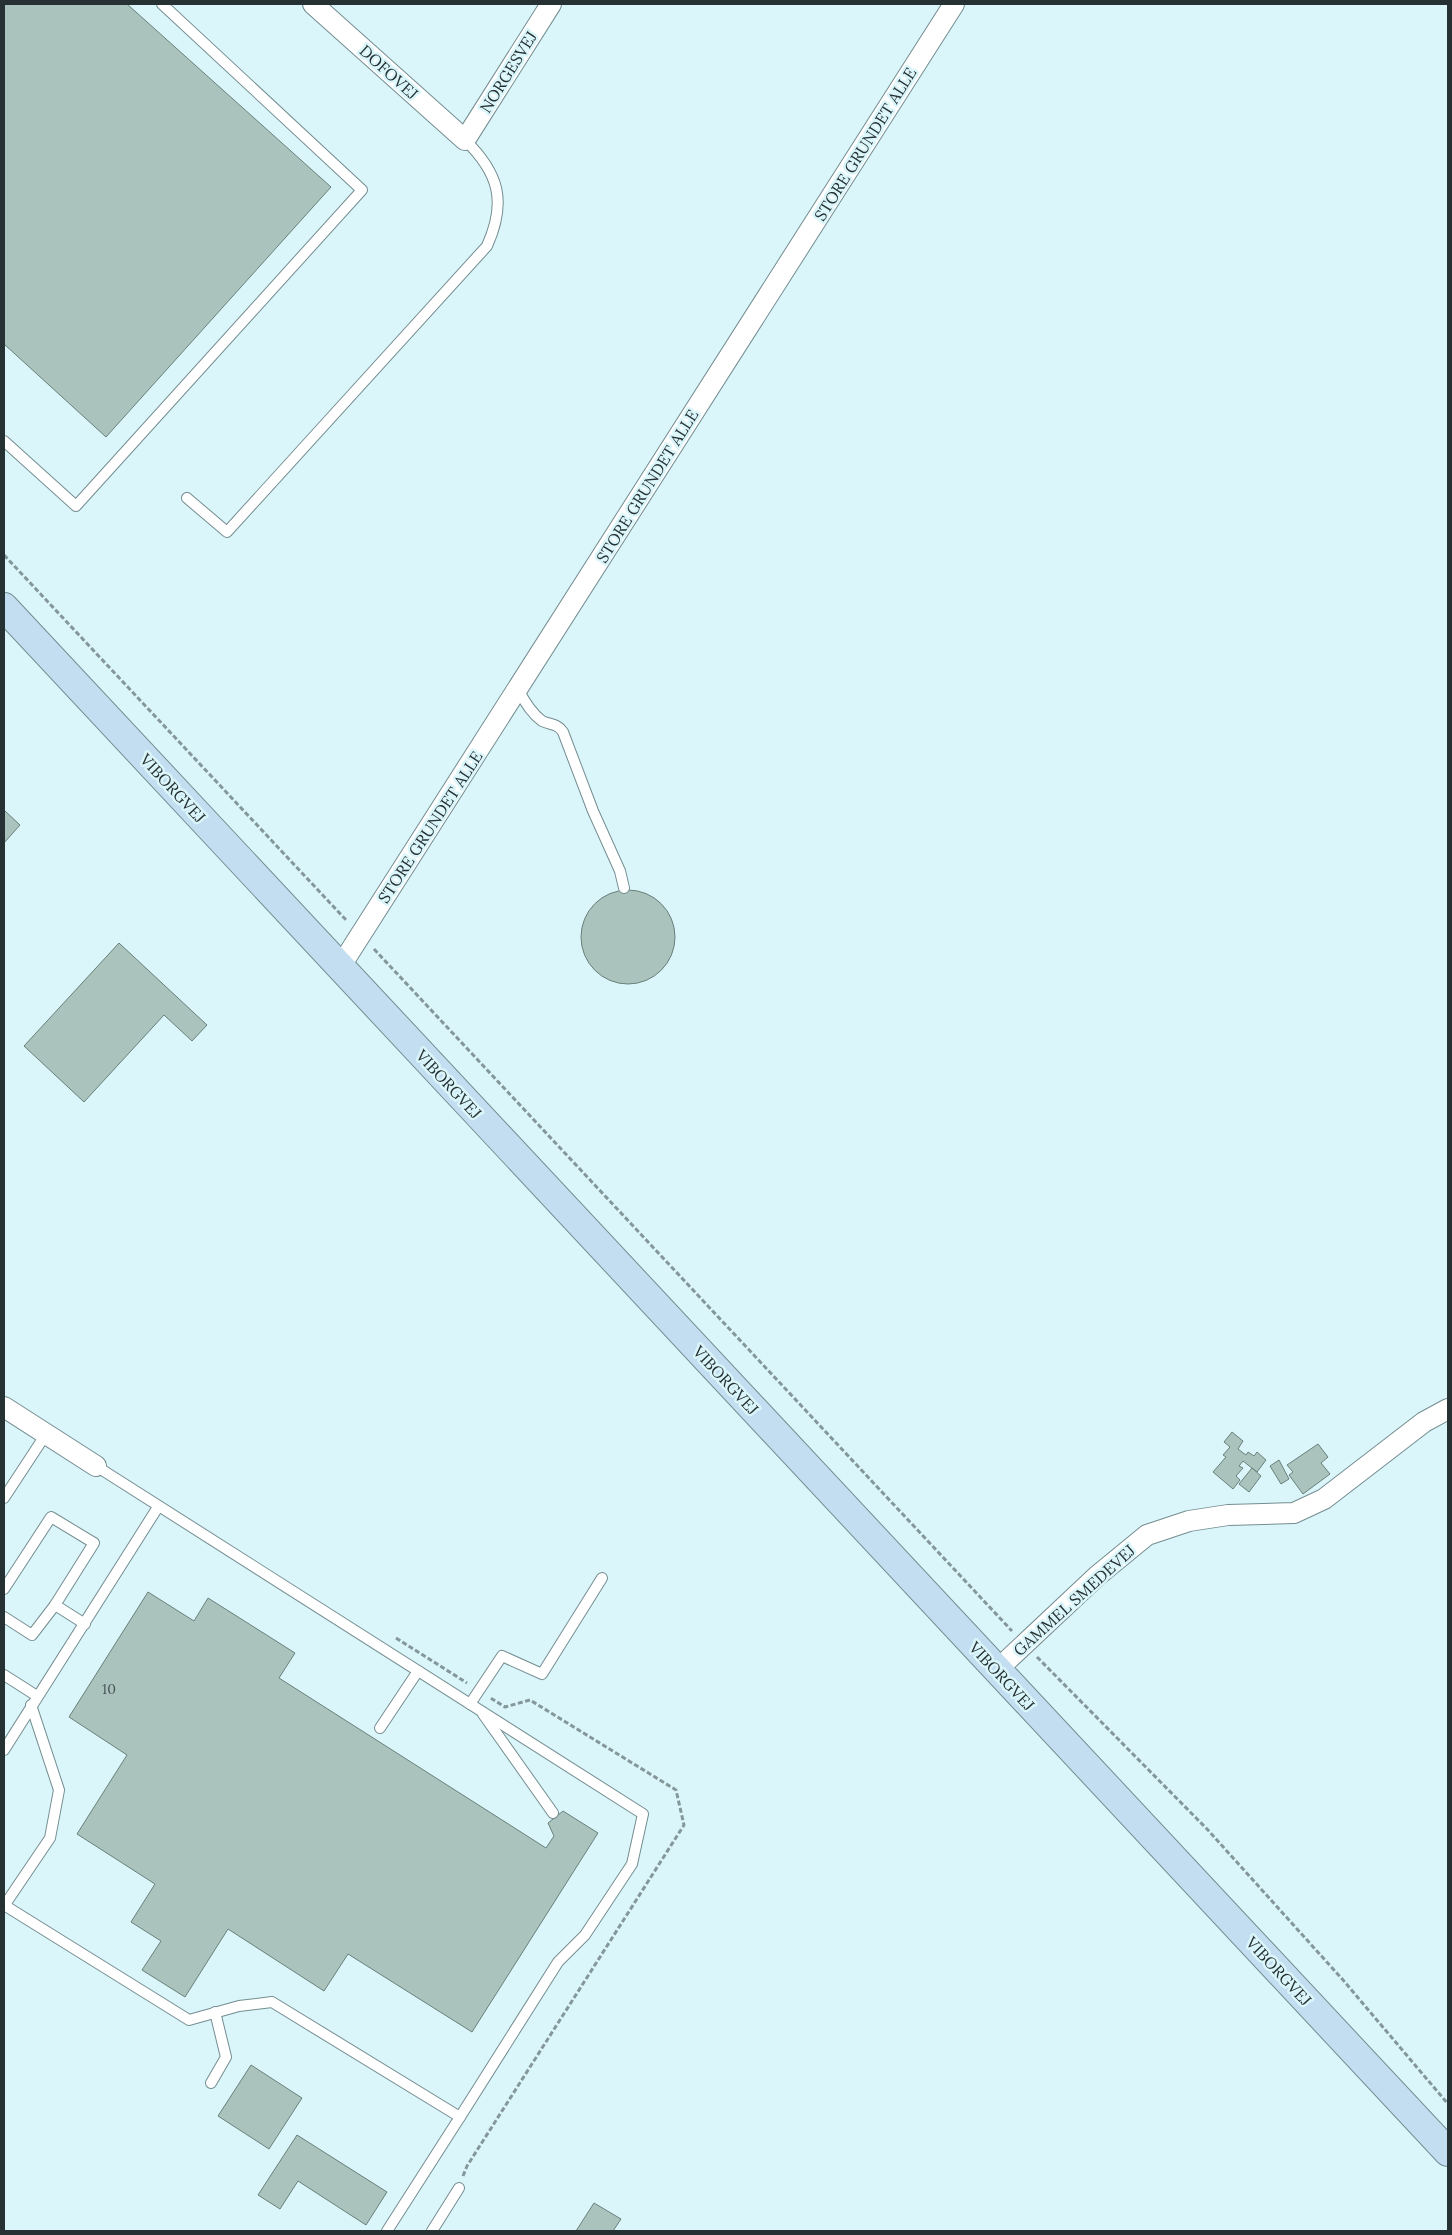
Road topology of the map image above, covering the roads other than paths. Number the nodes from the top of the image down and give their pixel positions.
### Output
1 (162, 4) edge
2 (313, 4) edge
3 (551, 4) edge
4 (954, 4) edge
5 (465, 140) junction
6 (4, 441) edge
7 (187, 498) dead end
8 (4, 607) edge
9 (518, 689) junction
10 (624, 888) dead end
11 (340, 967) junction
12 (4, 1407) edge
13 (1448, 1409) edge
14 (46, 1434) junction
15 (96, 1466) joint
16 (4, 1498) edge
17 (158, 1507) junction
18 (602, 1578) dead end
19 (4, 1589) edge
20 (55, 1605) junction
21 (4, 1617) edge
22 (85, 1624) junction
23 (997, 1670) junction
24 (418, 1671) junction
25 (4, 1675) edge
26 (38, 1696) junction
27 (470, 1704) junction
28 (31, 1705) junction
29 (480, 1709) junction
30 (380, 1728) dead end
31 (4, 1750) edge
32 (553, 1813) dead end
33 (4, 1906) edge
34 (215, 2012) junction
35 (211, 2083) dead end
36 (460, 2116) junction
37 (1448, 2152) edge
38 (459, 2188) road end
39 (387, 2231) edge
40 (432, 2231) edge

1 - 6 lane
2 - 5 street, DOFOVEJ
3 - 5 street, NORGESVEJ
4 - 9 street, STORE GRUNDET ALLE
5 - 7 lane
8 - 11 street, VIBORGVEJ
9 - 10 lane
9 - 11 street, STORE GRUNDET ALLE
11 - 23 street, VIBORGVEJ
12 - 14 street
13 - 23 street, GAMMEL SMEDEVEJ
14 - 15 street
14 - 16 lane
15 - 17 lane
17 - 22 lane
17 - 24 lane
18 - 27 lane
19 - 20 lane
20 - 21 lane
20 - 22 lane
22 - 26 lane
23 - 37 street, VIBORGVEJ
24 - 27 lane
24 - 30 lane
25 - 26 lane
26 - 28 lane
27 - 29 lane
28 - 31 lane
28 - 33 lane
29 - 32 lane
29 - 36 lane
33 - 34 lane
34 - 35 lane
34 - 36 lane
36 - 39 lane
38 - 40 lane

